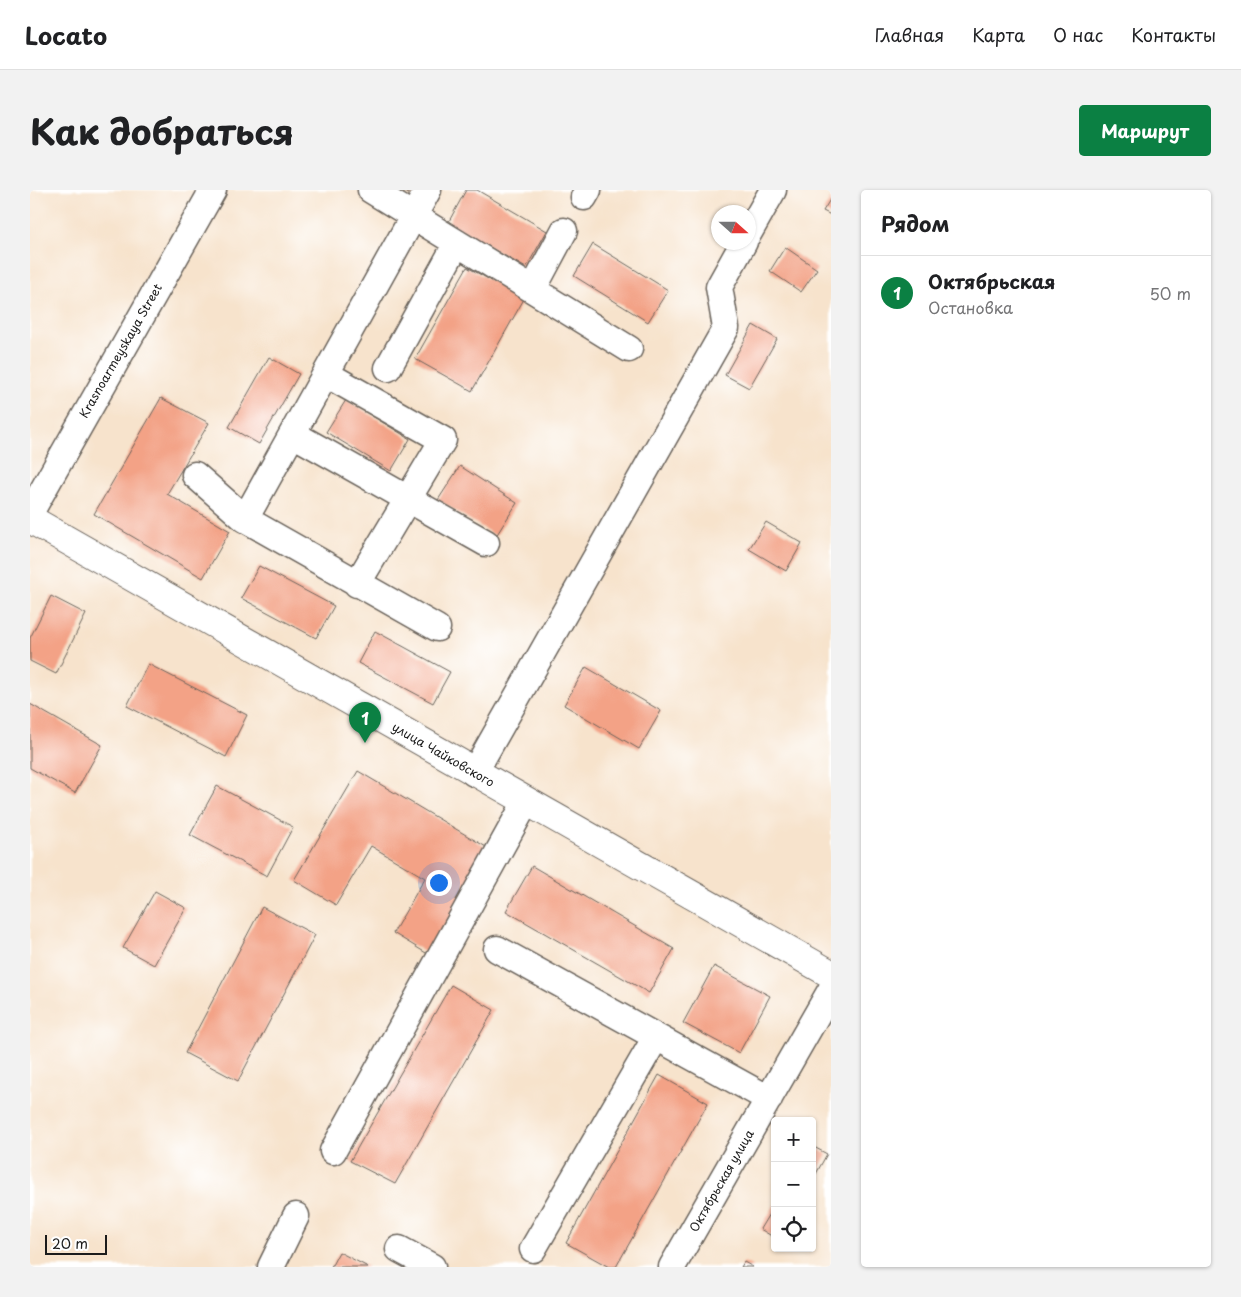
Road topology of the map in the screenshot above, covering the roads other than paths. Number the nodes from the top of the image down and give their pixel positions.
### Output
1 (213, 190) edge
2 (371, 190) edge
3 (428, 190) edge
4 (773, 190) edge
5 (414, 216) junction
6 (756, 220) edge
7 (564, 231) dead end
8 (457, 243) junction
9 (740, 250) edge
10 (533, 289) junction
11 (630, 348) dead end
12 (388, 368) dead end
13 (326, 374) junction
14 (293, 434) junction
15 (195, 475) dead end
16 (408, 500) junction
17 (30, 513) edge
18 (30, 519) edge
19 (245, 519) junction
20 (486, 543) dead end
21 (357, 584) junction
22 (437, 628) dead end
23 (474, 773) junction
24 (526, 802) junction
25 (497, 949) dead end
26 (831, 974) edge
27 (831, 990) edge
28 (656, 1037) junction
29 (769, 1099) junction
30 (333, 1151) dead end
31 (296, 1216) dead end
32 (399, 1249) dead end
33 (533, 1249) dead end
34 (271, 1267) edge
35 (432, 1267) edge
36 (672, 1267) edge

1 - 17 street, Krasnoarmeyskaya Street
2 - 5 street
3 - 5 street
4 - 6 street
5 - 8 street
5 - 13 street
7 - 10 street
8 - 10 street
8 - 12 street
9 - 23 street
10 - 11 street
13 - 14 street
13 - 16 street
14 - 16 street
14 - 19 street
15 - 19 street
16 - 20 street
16 - 21 street
18 - 23 main road, улица Чайковского
19 - 21 street
21 - 22 street
23 - 24 main road, улица Чайковского
24 - 26 main road, улица Чайковского
24 - 30 street
25 - 28 street
27 - 29 street, Октябрьская улица
28 - 29 street
28 - 33 street
29 - 36 street, Октябрьская улица
31 - 34 street
32 - 35 street

